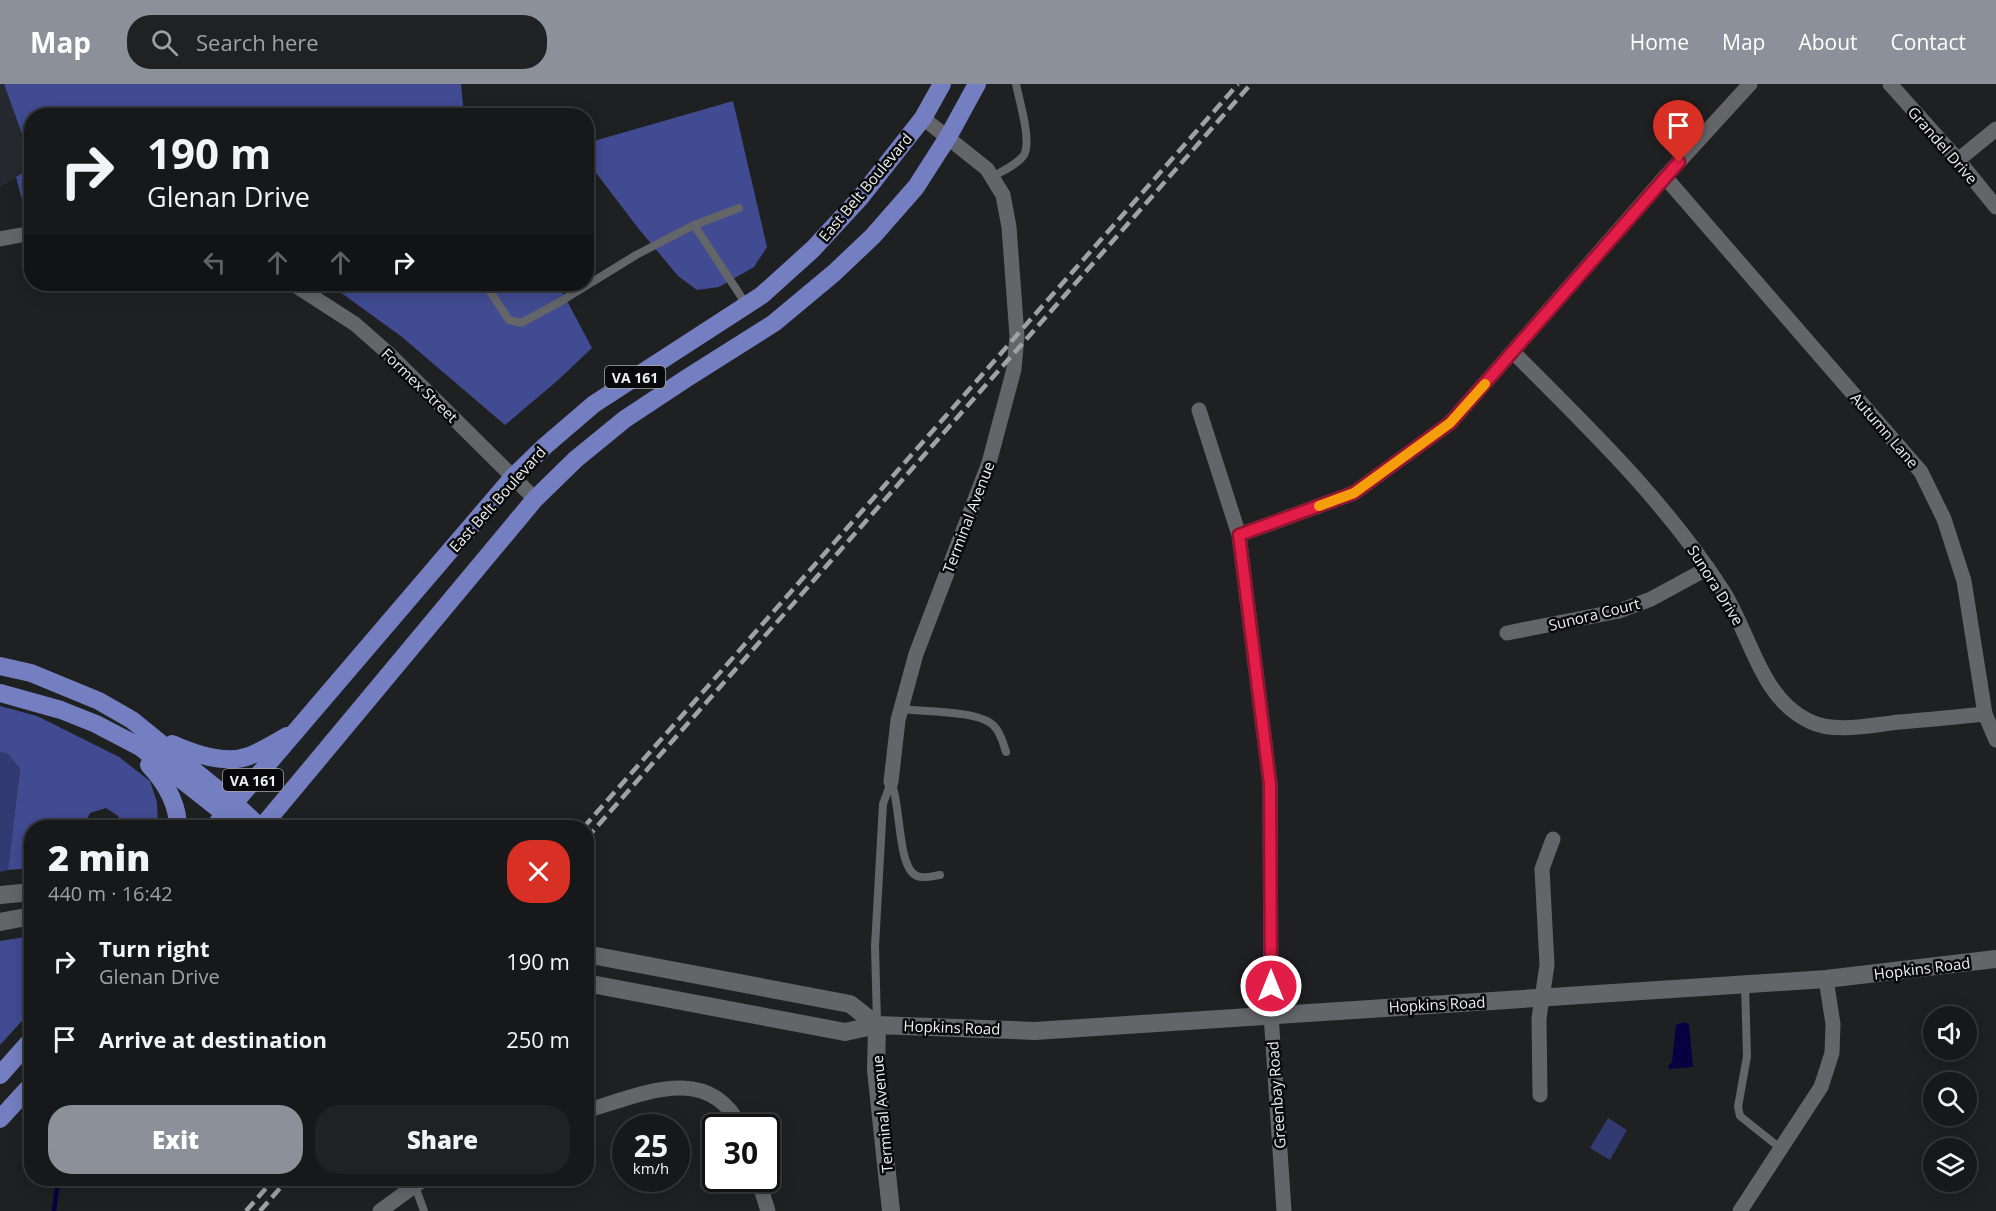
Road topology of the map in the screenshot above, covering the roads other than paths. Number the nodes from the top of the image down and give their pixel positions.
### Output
1 (942, 84) edge
2 (977, 84) edge
3 (1016, 84) edge
4 (1750, 84) edge
5 (1890, 84) edge
6 (923, 118) junction
7 (1996, 129) edge
8 (948, 137) junction
9 (1958, 160) junction
10 (992, 177) junction
11 (1665, 177) junction
12 (1996, 207) edge
13 (739, 208) dead end
14 (694, 225) junction
15 (24, 235) edge
16 (0, 239) edge
17 (594, 281) edge
18 (304, 291) edge
19 (489, 291) edge
20 (578, 291) edge
21 (747, 305) junction
22 (1513, 352) junction
23 (1199, 410) dead end
24 (513, 477) junction
25 (536, 499) junction
26 (1239, 535) junction
27 (1708, 568) junction
28 (1508, 633) dead end
29 (0, 666) edge
30 (0, 693) edge
31 (901, 709) junction
32 (1985, 714) junction
33 (148, 731) junction
34 (294, 733) junction
35 (120, 737) junction
36 (1996, 740) edge
37 (1006, 752) dead end
38 (891, 782) junction
39 (224, 815) edge
40 (177, 820) edge
41 (238, 820) edge
42 (268, 820) edge
43 (1553, 839) dead end
44 (940, 875) dead end
45 (24, 893) edge
46 (0, 895) edge
47 (24, 918) edge
48 (0, 922) edge
49 (594, 956) edge
50 (1996, 959) edge
51 (1826, 979) junction
52 (1745, 984) junction
53 (594, 985) edge
54 (1542, 997) junction
55 (1271, 1014) junction
56 (877, 1024) junction
57 (24, 1048) edge
58 (0, 1075) edge
59 (24, 1093) edge
60 (1540, 1095) dead end
61 (594, 1110) edge
62 (735, 1114) edge
63 (0, 1119) edge
64 (1780, 1148) junction
65 (415, 1186) edge
66 (421, 1186) edge
67 (762, 1192) edge
68 (381, 1211) edge
69 (424, 1211) edge
70 (768, 1211) edge
71 (891, 1211) edge
72 (1284, 1211) edge
73 (1740, 1211) edge

1 - 6 main road, East Belt Boulevard / VA 161
2 - 8 main road, East Belt Boulevard / VA 161
3 - 10 lane
4 - 11 street
5 - 9 street, Grandel Drive
6 - 8 street, Terminal Avenue
6 - 21 main road, East Belt Boulevard / VA 161
7 - 9 street
8 - 10 street, Terminal Avenue
8 - 25 main road, East Belt Boulevard / VA 161
9 - 12 street, Grandel Drive
10 - 31 street, Terminal Avenue
11 - 22 street
11 - 32 street, Autumn Lane
13 - 14 lane
14 - 17 lane
14 - 21 lane
15 - 16 street
18 - 24 street, Formex Street
19 - 20 lane
21 - 24 main road, East Belt Boulevard / VA 161
22 - 26 street
22 - 27 street, Sunora Drive
23 - 26 street, Greenbay Road
24 - 25 street, Formex Street
24 - 34 main road, East Belt Boulevard / VA 161
25 - 42 main road, East Belt Boulevard / VA 161
26 - 55 street, Greenbay Road
27 - 28 street, Sunora Court
27 - 32 street, Sunora Drive
29 - 33 main road
30 - 35 main road
31 - 37 lane
31 - 38 street, Terminal Avenue
32 - 36 street, Autumn Lane
33 - 34 main road
33 - 39 main road
34 - 39 main road, East Belt Boulevard / VA 161
35 - 39 main road
35 - 40 main road
38 - 44 lane
38 - 56 lane, Terminal Avenue
39 - 41 main road
43 - 54 street
45 - 46 main road
47 - 48 main road
49 - 56 main road
50 - 51 main road, Hopkins Road
51 - 52 main road, Hopkins Road
51 - 64 street
52 - 54 main road, Hopkins Road
52 - 64 lane
53 - 56 main road, Hopkins Road
54 - 55 main road, Hopkins Road
54 - 60 street
55 - 56 main road, Hopkins Road
55 - 72 street, Greenbay Road
56 - 71 main road, Terminal Avenue
57 - 58 main road
59 - 63 main road
61 - 62 street
64 - 73 street
65 - 68 street
66 - 69 lane
67 - 70 street

